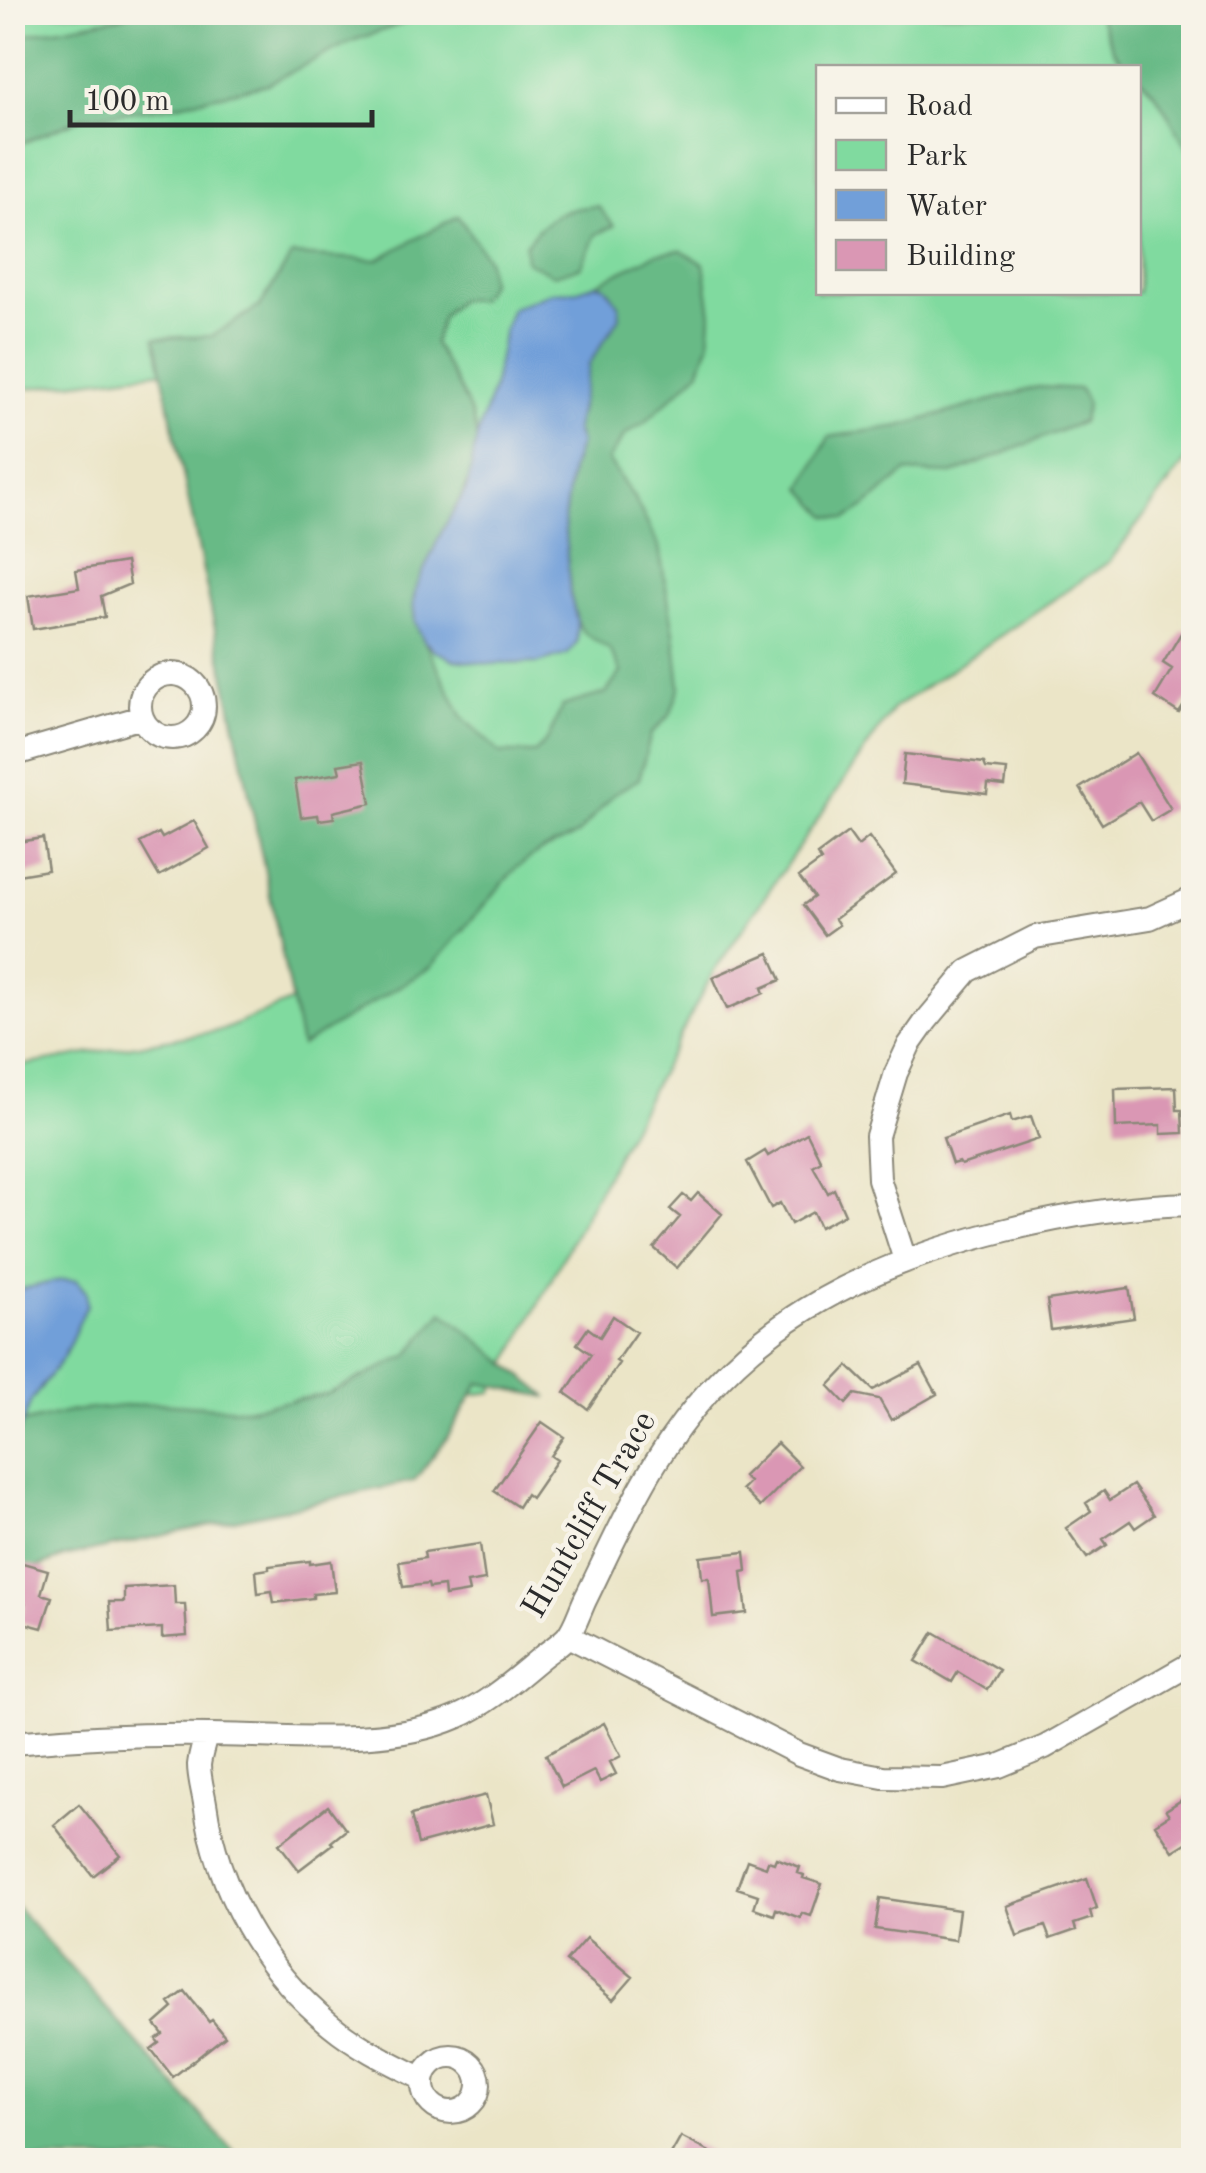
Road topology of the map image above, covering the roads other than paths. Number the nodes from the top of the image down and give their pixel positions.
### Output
1 (142, 717) dead end
2 (12, 755) edge
3 (1194, 898) edge
4 (1194, 1204) edge
5 (905, 1260) junction
6 (568, 1636) junction
7 (1194, 1662) edge
8 (206, 1735) junction
9 (12, 1743) edge
10 (424, 2079) dead end

1 - 2 street
3 - 5 street
4 - 5 street, Huntcliff Trace
5 - 6 street, Huntcliff Trace
6 - 7 street
6 - 8 street, Huntcliff Trace
8 - 9 street, Huntcliff Trace
8 - 10 street

